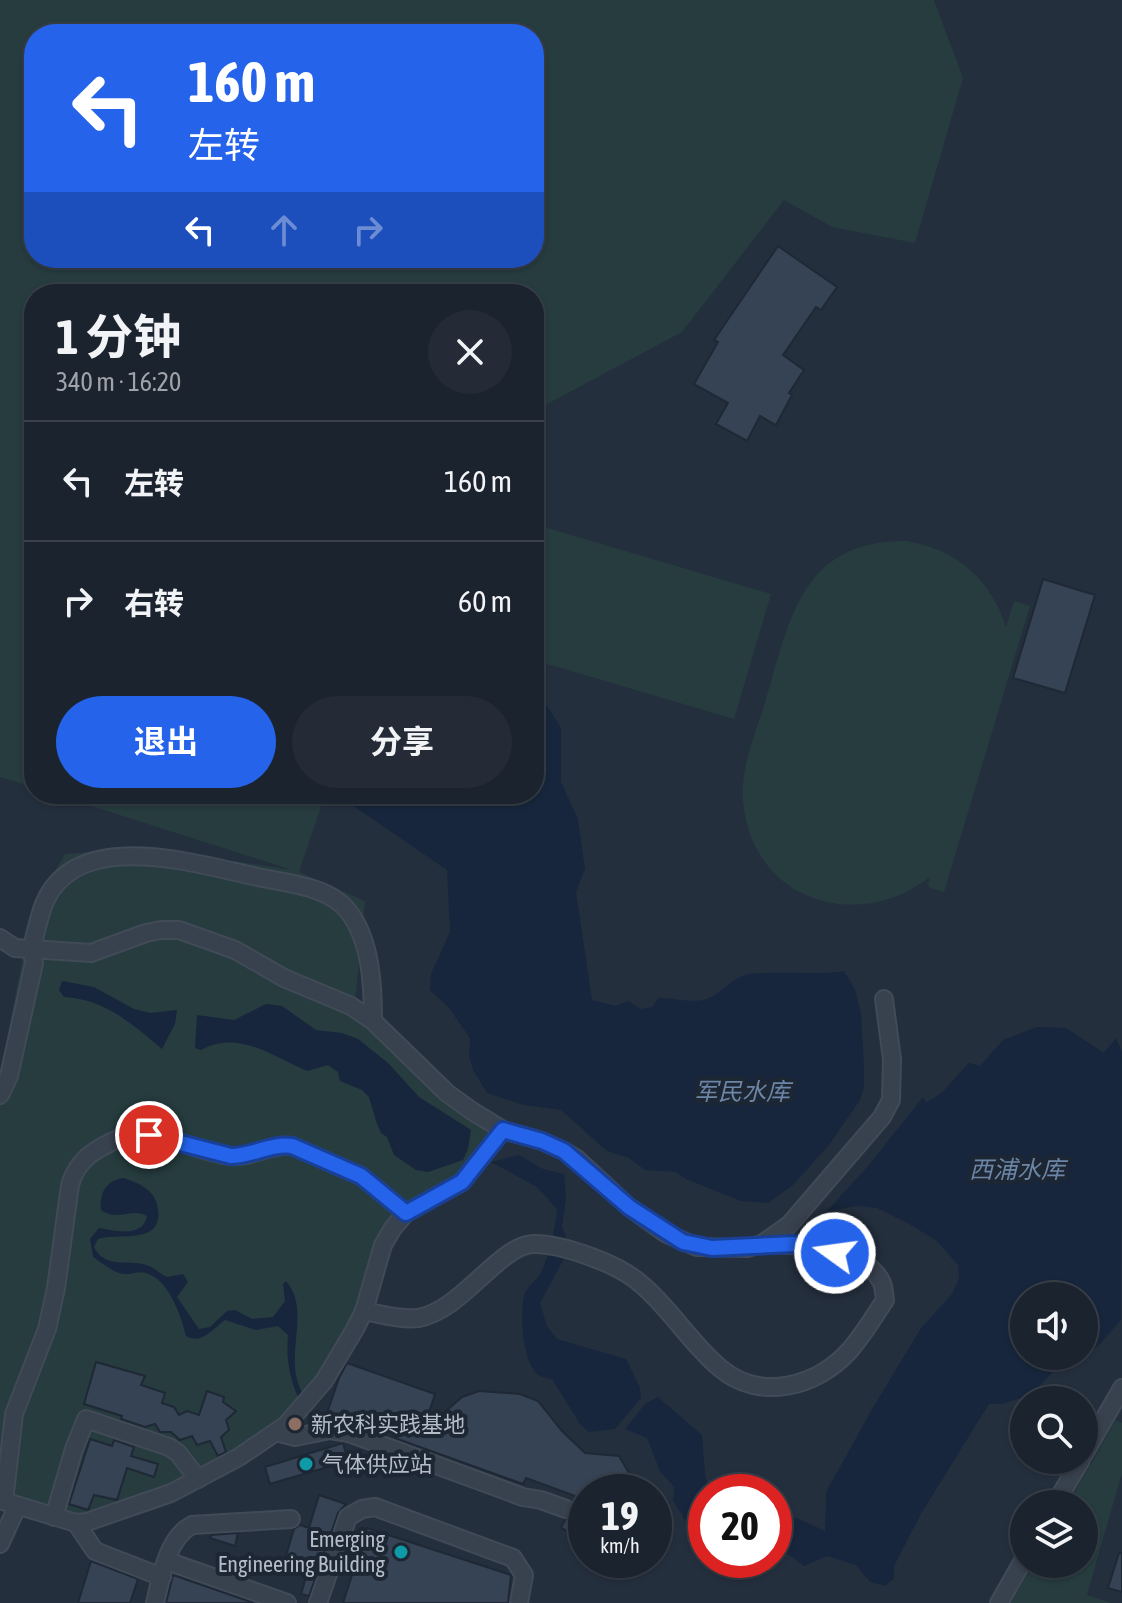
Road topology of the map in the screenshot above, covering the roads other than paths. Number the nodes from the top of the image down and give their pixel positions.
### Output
1 (0, 938) edge
2 (31, 950) junction
3 (884, 999) dead end
4 (373, 1021) junction
5 (0, 1095) edge
6 (503, 1130) junction
7 (406, 1213) junction
8 (762, 1244) junction
9 (364, 1311) junction
10 (1122, 1388) edge
11 (1098, 1430) edge
12 (276, 1432) junction
13 (198, 1479) junction
14 (7, 1502) edge
15 (566, 1509) dead end
16 (54, 1517) junction
17 (291, 1519) dead end
18 (76, 1523) junction
19 (0, 1544) edge
20 (167, 1561) junction
21 (162, 1577) junction
22 (1013, 1578) edge
23 (155, 1603) edge
24 (287, 1603) edge
25 (318, 1603) edge
26 (519, 1603) edge
27 (999, 1603) edge

1 - 2 street
2 - 4 street
2 - 4 street
2 - 5 street
3 - 8 street
4 - 6 street
6 - 7 street
6 - 8 street
7 - 9 street
7 - 14 street
8 - 9 street
9 - 12 street
10 - 11 street
12 - 13 street
12 - 15 street
13 - 16 street
13 - 18 street
14 - 16 street
14 - 19 street
16 - 18 street
17 - 20 street
18 - 21 street
20 - 21 street
20 - 24 street
21 - 23 street
22 - 27 street
25 - 26 street

